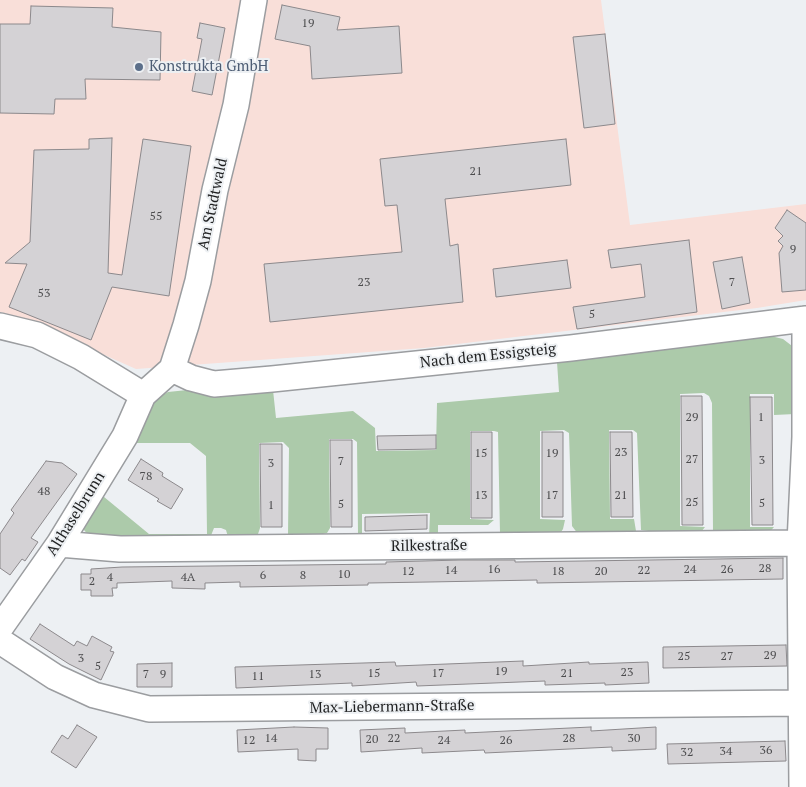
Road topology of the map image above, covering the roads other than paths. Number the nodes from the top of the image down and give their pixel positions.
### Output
1 (254, 0) edge
2 (806, 319) edge
3 (0, 326) edge
4 (172, 369) junction
5 (143, 395) junction
6 (800, 543) junction
7 (59, 544) junction
8 (0, 628) edge
9 (0, 641) edge
10 (800, 703) junction
11 (802, 787) edge

1 - 4 street, Am Stadtwald
2 - 4 street, Nach dem Essigsteig
2 - 6 street
3 - 5 street
4 - 5 street
5 - 7 street, Althaselbrunn
6 - 7 street, Rilkestraße
6 - 10 street
7 - 8 street, Althaselbrunn
9 - 10 street, Max-Liebermann-Straße
10 - 11 street

